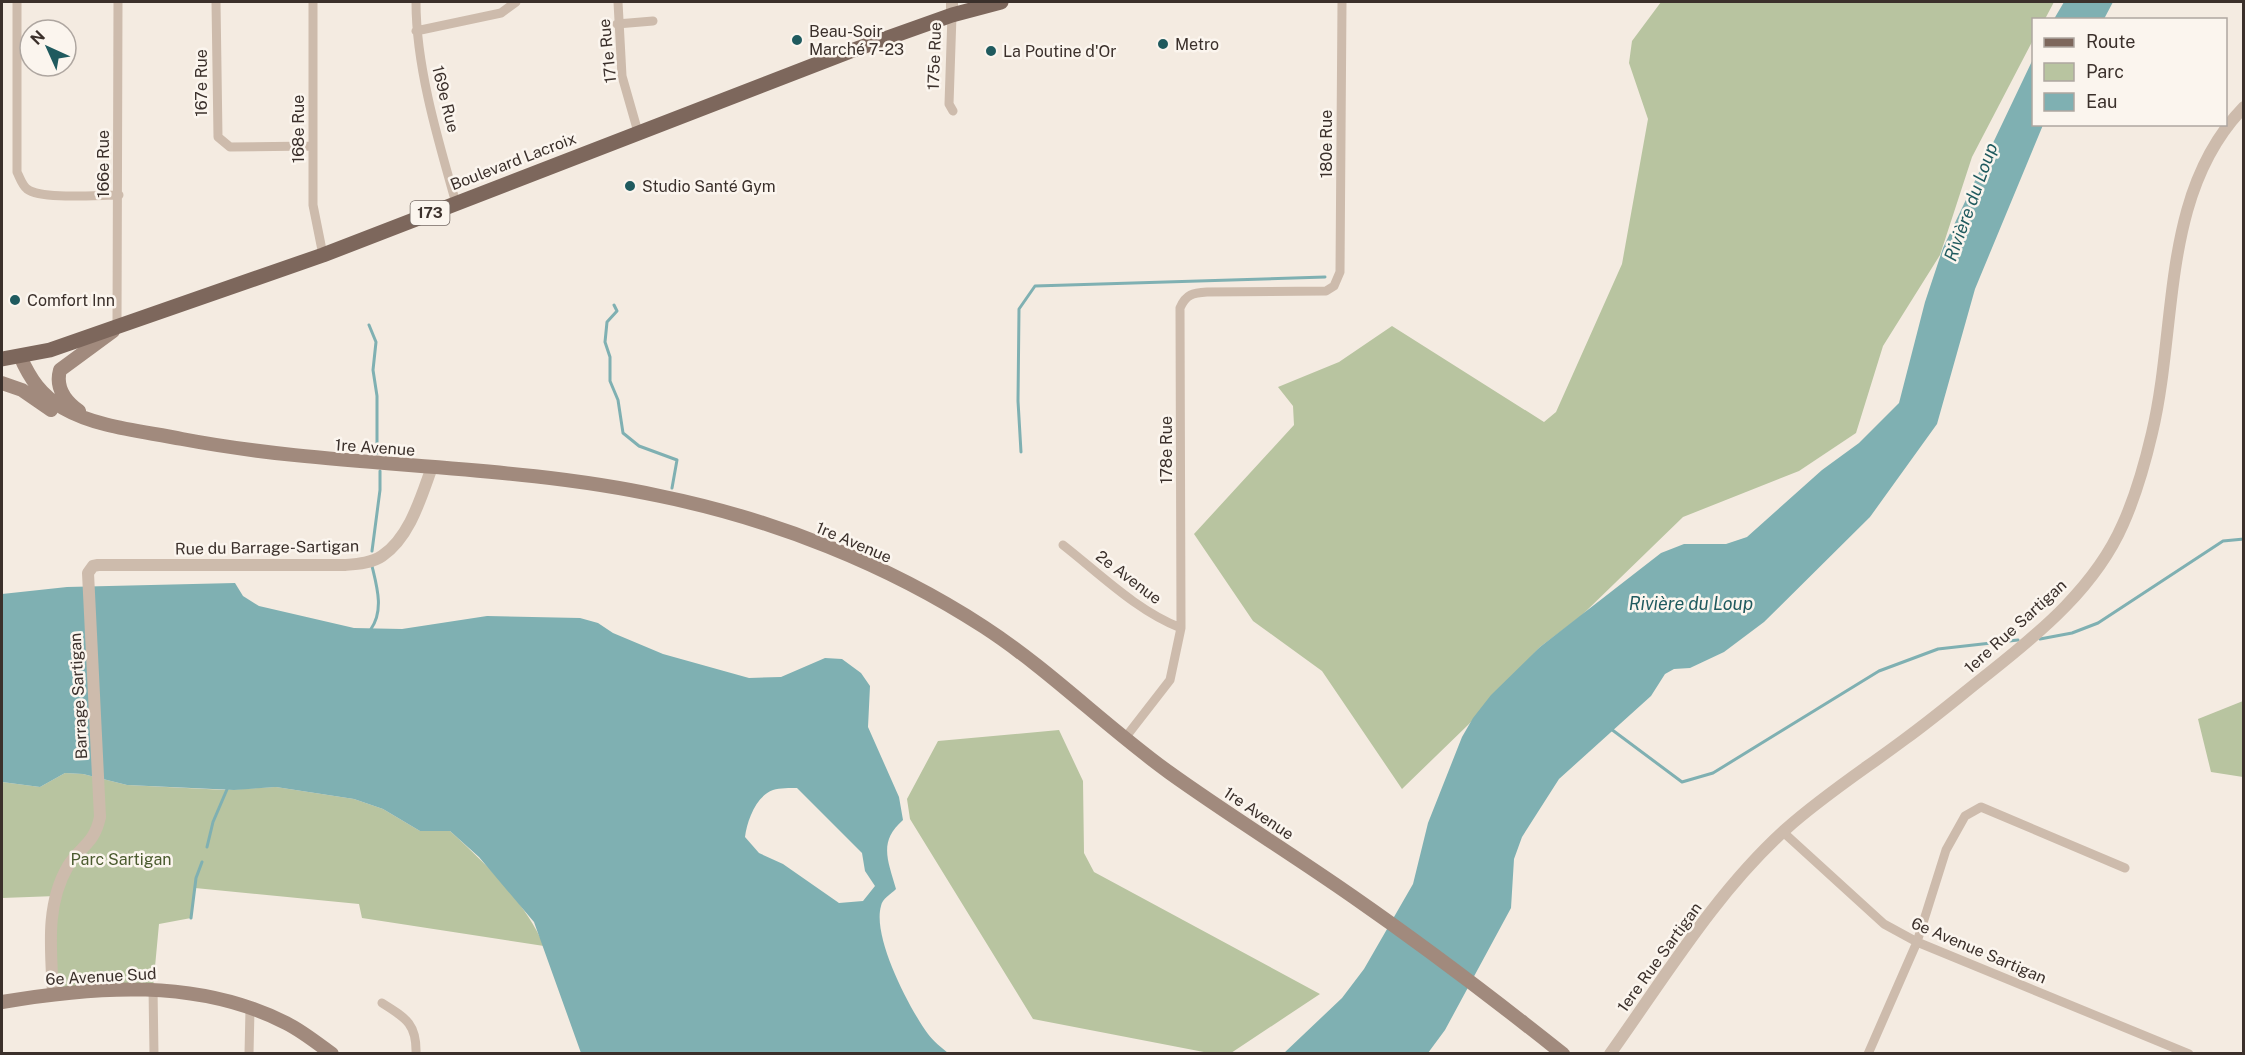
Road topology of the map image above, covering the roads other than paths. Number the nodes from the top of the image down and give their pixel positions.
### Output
1 (16, 2) edge
2 (118, 2) edge
3 (216, 2) edge
4 (313, 2) edge
5 (416, 2) edge
6 (516, 2) edge
7 (618, 2) edge
8 (1000, 2) edge
9 (1342, 2) edge
10 (952, 8) edge
11 (653, 21) dead end
12 (617, 24) junction
13 (416, 31) junction
14 (2244, 106) edge
15 (953, 111) dead end
16 (638, 132) junction
17 (313, 146) junction
18 (118, 195) junction
19 (456, 203) junction
20 (323, 255) junction
21 (1334, 286) joint
22 (117, 327) junction
23 (20, 356) junction
24 (2, 359) edge
25 (2, 383) edge
26 (96, 422) junction
27 (432, 467) junction
28 (1063, 545) dead end
29 (88, 573) joint
30 (1181, 628) junction
31 (1125, 738) junction
32 (1783, 832) junction
33 (2125, 868) dead end
34 (1917, 942) junction
35 (153, 988) junction
36 (53, 993) junction
37 (2, 1002) edge
38 (382, 1003) dead end
39 (250, 1009) junction
40 (154, 1053) edge
41 (249, 1053) edge
42 (332, 1053) edge
43 (416, 1053) edge
44 (1563, 1053) edge
45 (1611, 1053) edge
46 (1869, 1053) edge
47 (2189, 1053) edge

1 - 18 street
2 - 18 street, 166e Rue
3 - 17 street, 167e Rue
4 - 17 street, 168e Rue
5 - 13 street, 169e Rue
6 - 13 street
7 - 12 street, 171e Rue
8 - 10 main road, Boulevard Lacroix / 173
9 - 21 street, 180e Rue
10 - 15 street, 175e Rue
10 - 16 main road, Boulevard Lacroix / 173
11 - 12 street
12 - 16 street, 171e Rue
13 - 19 street, 169e Rue
14 - 32 street, 1ere Rue Sartigan
16 - 19 main road, Boulevard Lacroix / 173
17 - 20 street, 168e Rue
18 - 22 street, 166e Rue
19 - 20 main road, Boulevard Lacroix / 173
20 - 22 main road, Boulevard Lacroix / 173
21 - 30 street, 178e Rue
22 - 23 main road, Boulevard Lacroix / 173
22 - 26 main road
23 - 24 main road, Boulevard Lacroix / 173
23 - 26 main road, 1re Avenue
25 - 26 main road
26 - 27 main road, 1re Avenue
27 - 29 street, Rue du Barrage-Sartigan
27 - 31 main road, 1re Avenue
28 - 30 street, 2e Avenue
29 - 36 street, Barrage Sartigan
30 - 31 street, 178e Rue
31 - 44 main road, 1re Avenue
32 - 34 street, 6e Avenue Sartigan
32 - 45 street, 1ere Rue Sartigan
33 - 34 street
34 - 46 street
34 - 47 street, 6e Avenue Sartigan
35 - 36 main road, 6e Avenue Sud
35 - 39 main road, 6e Avenue Sud
35 - 40 street
36 - 37 main road, 6e Avenue Sud
38 - 43 street
39 - 41 street
39 - 42 main road, 6e Avenue Sud

